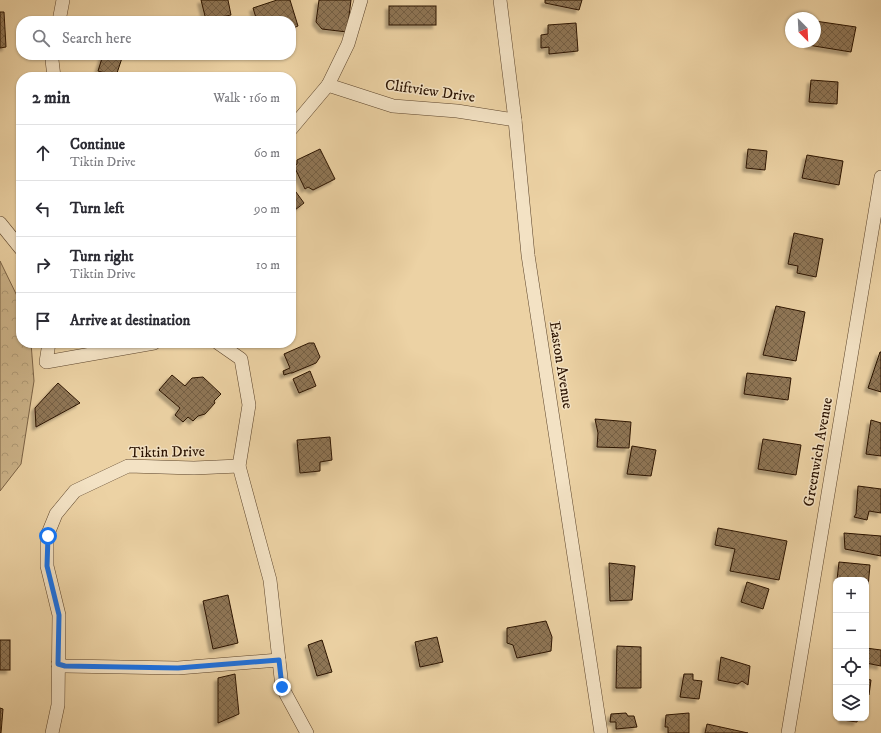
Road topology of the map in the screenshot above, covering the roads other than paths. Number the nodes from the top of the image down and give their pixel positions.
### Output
1 (63, 0) edge
2 (361, 0) edge
3 (500, 0) edge
4 (60, 16) edge
5 (52, 60) edge
6 (53, 72) edge
7 (328, 85) junction
8 (516, 120) junction
9 (296, 123) edge
10 (881, 177) edge
11 (0, 223) edge
12 (16, 243) edge
13 (49, 348) edge
14 (126, 348) edge
15 (225, 348) edge
16 (239, 466) junction
17 (279, 660) junction
18 (58, 664) junction
19 (52, 733) edge
20 (308, 733) edge
21 (601, 733) edge
22 (788, 733) edge

1 - 4 street
2 - 7 street
3 - 8 street, Easton Avenue
5 - 6 street
7 - 8 street, Cliftview Drive
7 - 9 street
8 - 21 street, Easton Avenue
10 - 22 street, Greenwich Avenue
11 - 12 street
13 - 14 street
15 - 16 street
16 - 17 street
16 - 18 street, Tiktin Drive
17 - 18 street
17 - 20 street
18 - 19 street, Tiktin Drive

